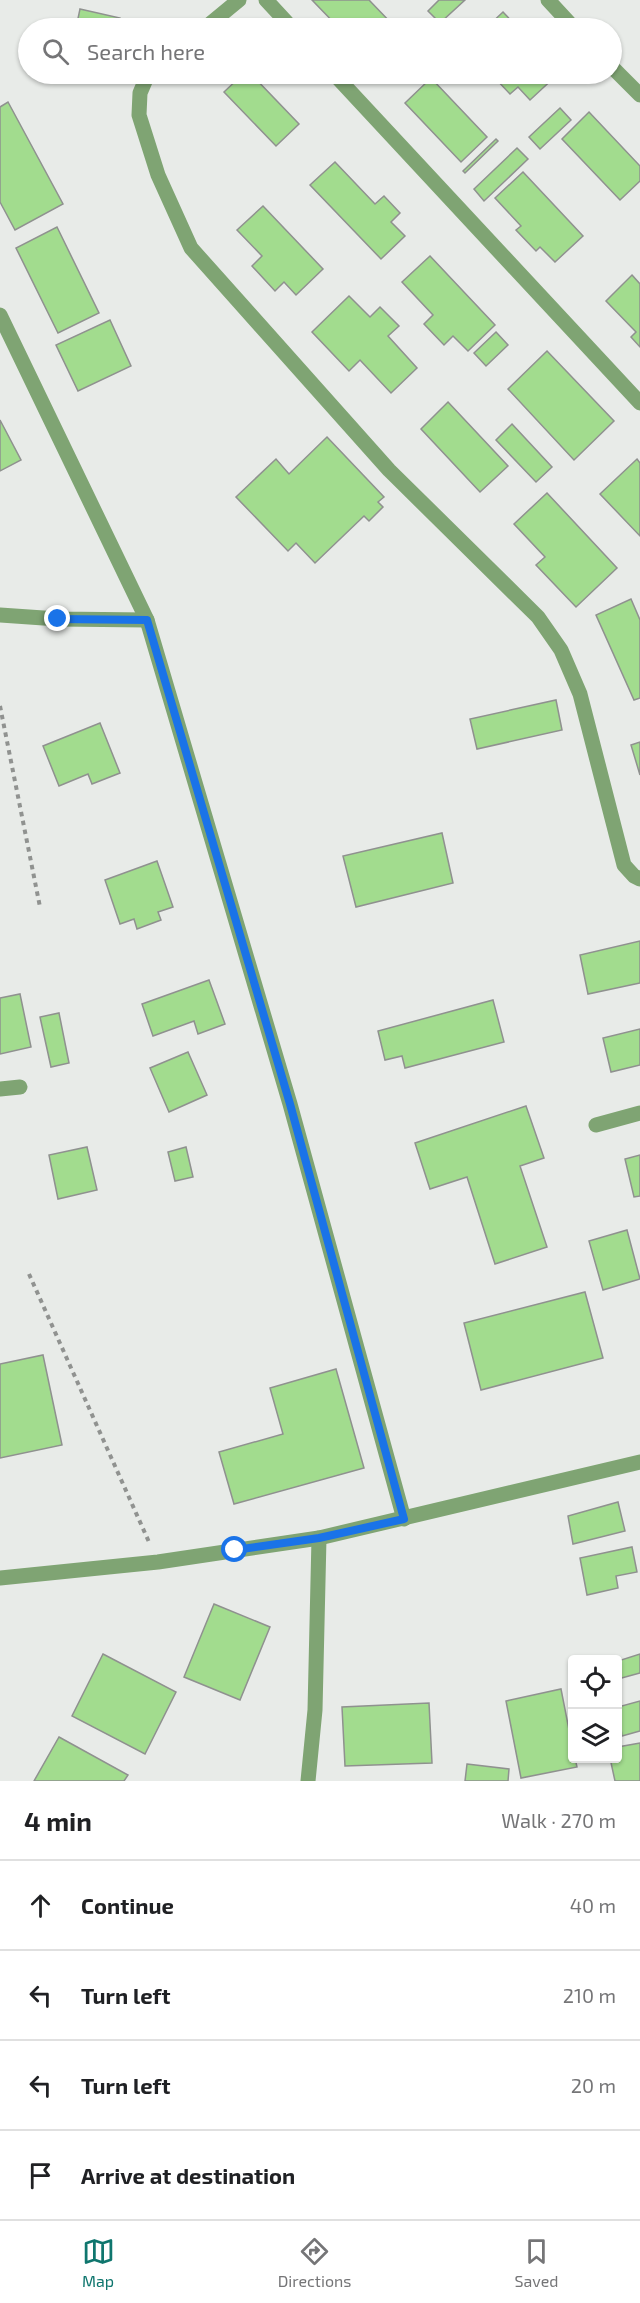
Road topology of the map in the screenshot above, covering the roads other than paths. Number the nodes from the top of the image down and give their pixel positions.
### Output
1 (239, 0) edge
2 (266, 0) edge
3 (548, 0) edge
4 (217, 18) edge
5 (283, 18) edge
6 (565, 18) edge
7 (622, 77) edge
8 (144, 84) edge
9 (343, 84) edge
10 (640, 95) edge
11 (0, 315) edge
12 (640, 403) edge
13 (0, 615) edge
14 (147, 620) junction
15 (640, 879) edge
16 (20, 1087) dead end
17 (0, 1089) edge
18 (640, 1113) edge
19 (596, 1125) dead end
20 (640, 1462) edge
21 (404, 1519) junction
22 (319, 1538) junction
23 (0, 1578) edge
24 (308, 1781) edge

1 - 4 street
2 - 5 street
3 - 6 street
7 - 10 street
8 - 15 street
9 - 12 street
11 - 14 street
13 - 14 street
14 - 21 street
16 - 17 street
18 - 19 street
20 - 21 street
21 - 22 street
22 - 23 street
22 - 24 street

